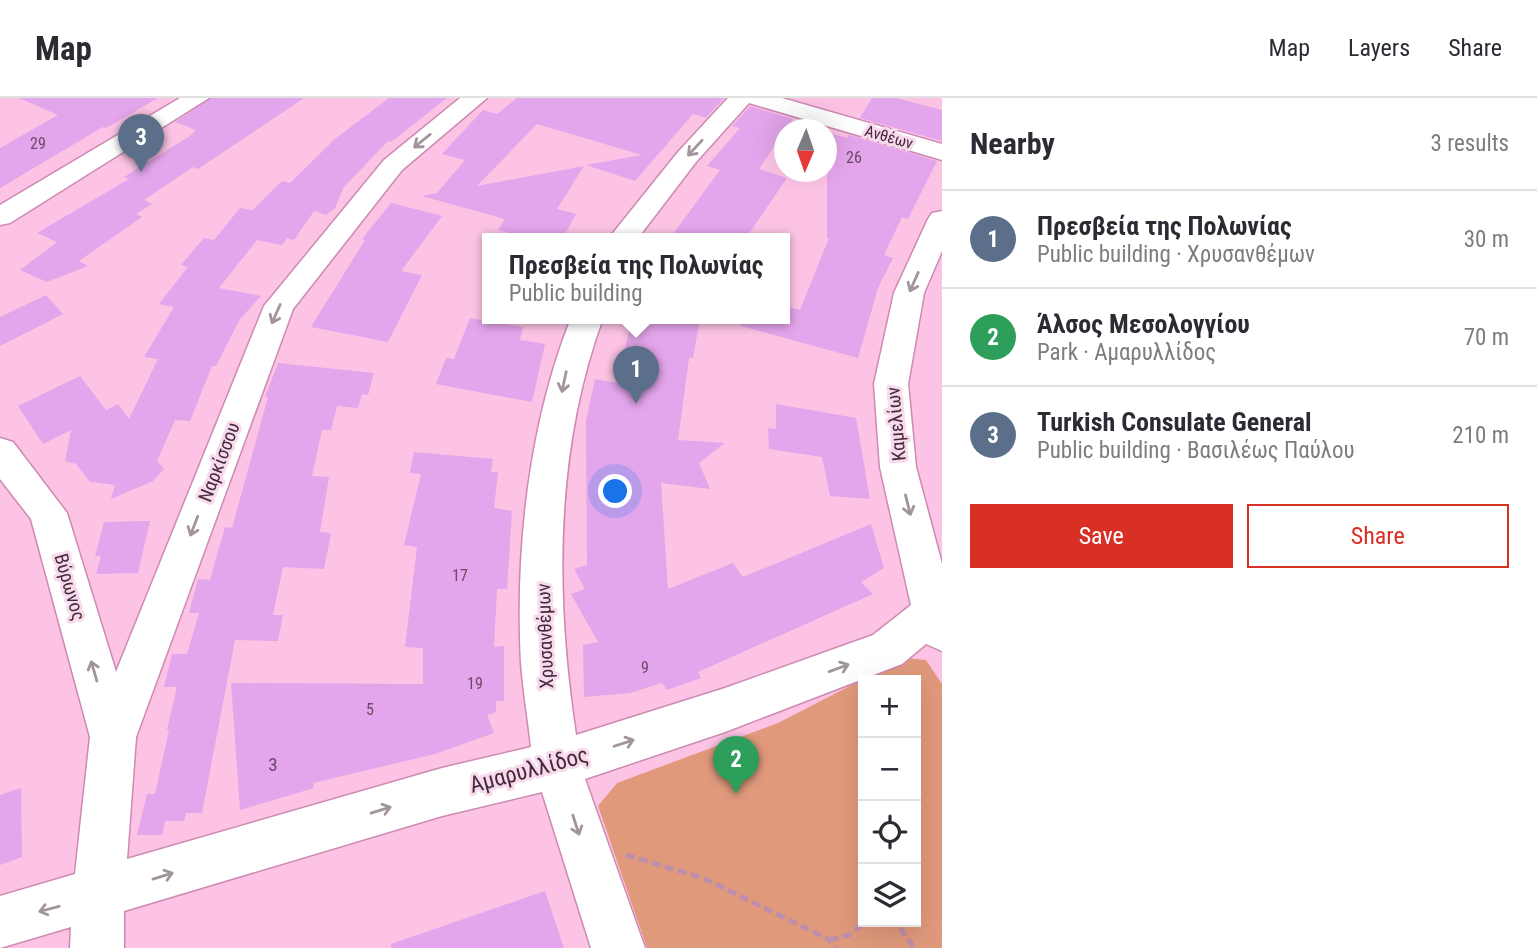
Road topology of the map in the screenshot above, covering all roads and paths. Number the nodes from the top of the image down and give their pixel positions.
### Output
1 (197, 98) edge
2 (475, 98) edge
3 (741, 98) edge
4 (756, 98) edge
5 (942, 152) edge
6 (0, 217) edge
7 (942, 219) edge
8 (627, 233) edge
9 (585, 324) edge
10 (0, 452) edge
11 (939, 617) edge
12 (113, 737) junction
13 (556, 765) junction
14 (582, 842) junction
15 (98, 895) junction
16 (0, 922) edge
17 (859, 927) edge
18 (900, 927) edge
19 (830, 940) junction
20 (97, 948) edge
21 (618, 948) edge
22 (835, 948) edge
23 (914, 948) edge

1 - 6 street
2 -> 12 street, Ναρκίσσου
3 -> 8 street
4 - 5 street, Ανθέων
7 -> 11 street, Καμελίων
9 -> 13 street, Χρυσανθέμων
12 -> 10 street, Βύρωνος
13 -> 11 street, Αμαρυλλίδος
12 - 15 street, Ναρκίσσου
13 -> 14 street, Χρυσανθέμων
15 -> 13 street, Αμαρυλλίδος
14 - 19 path
14 - 21 street, Χρυσανθέμων
15 -> 16 street, Αμαρυλλίδος
15 - 20 street, Ναρκίσσου
17 - 19 path
18 - 23 path
19 - 22 path

